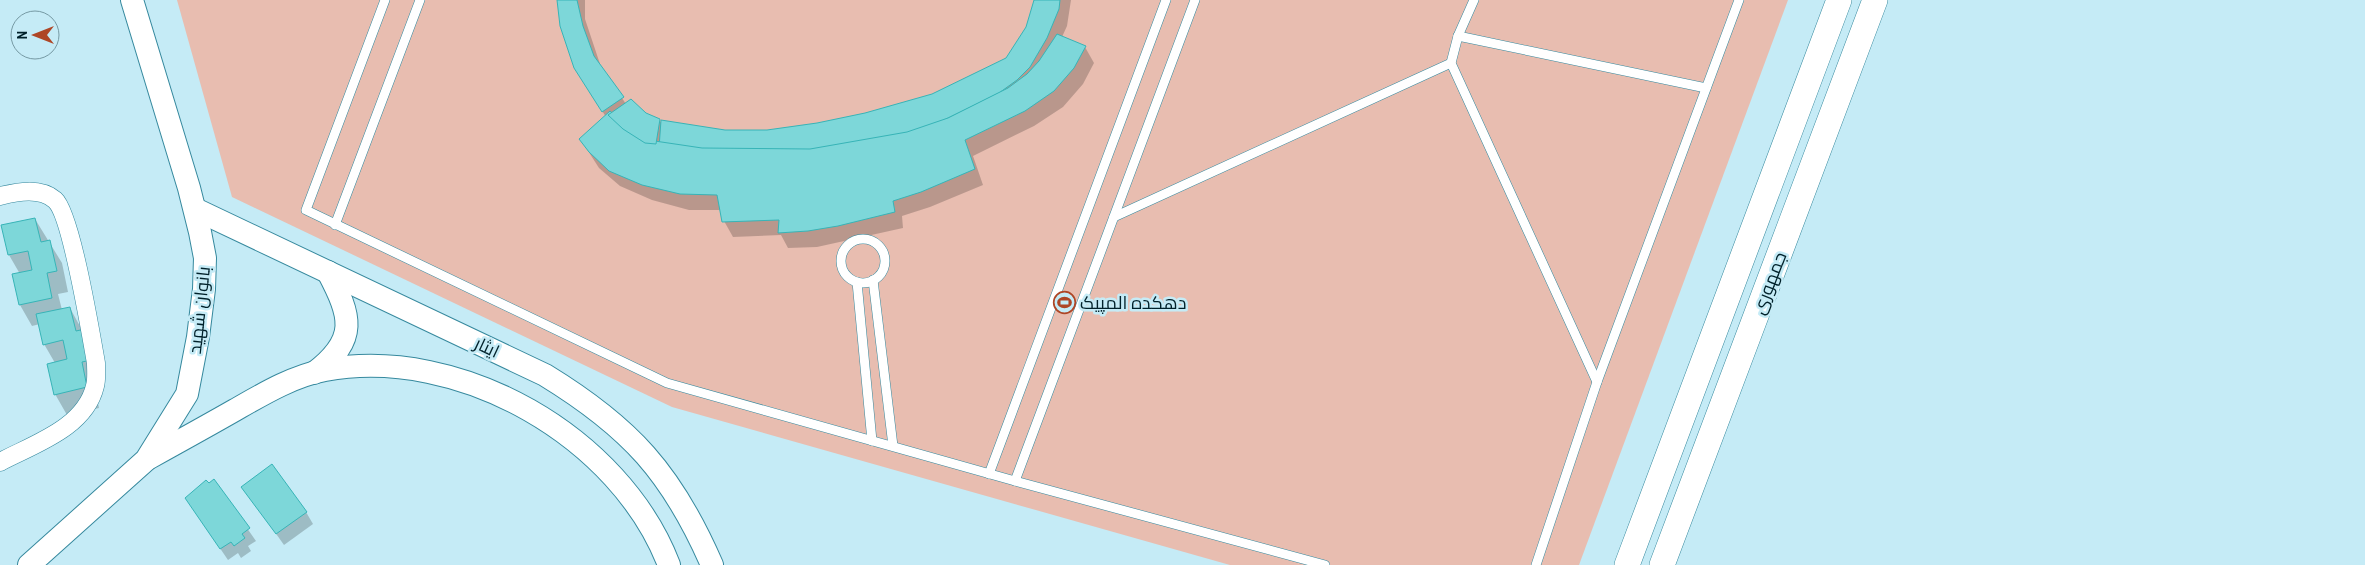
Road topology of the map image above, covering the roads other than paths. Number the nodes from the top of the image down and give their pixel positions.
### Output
1 (132, 0) edge
2 (385, 0) edge
3 (420, 0) edge
4 (1166, 0) edge
5 (1195, 0) edge
6 (1474, 0) edge
7 (1739, 0) edge
8 (1839, 0) edge
9 (1875, 0) edge
10 (1458, 36) junction
11 (1825, 36) junction
12 (1857, 48) junction
13 (1452, 63) junction
14 (1706, 88) junction
15 (0, 196) edge
16 (195, 209) junction
17 (1114, 217) junction
18 (335, 225) junction
19 (328, 272) junction
20 (873, 280) junction
21 (857, 282) junction
22 (314, 373) junction
23 (1597, 382) junction
24 (872, 440) junction
25 (893, 446) junction
26 (146, 460) junction
27 (0, 462) edge
28 (989, 474) junction
29 (1015, 481) junction
30 (29, 565) edge
31 (669, 565) edge
32 (712, 565) edge
33 (1325, 565) edge
34 (1536, 565) edge
35 (1627, 565) edge
36 (1662, 565) edge

1 - 16 street, بانوان شهید
2 - 18 lane
3 - 18 lane
4 - 28 lane
5 - 17 lane
6 - 10 lane
7 - 14 lane
8 - 11 main road, جمهوری
9 - 12 main road, جمهوری
10 - 13 lane
10 - 14 lane
11 - 12 main road
11 - 35 main road, جمهوری
12 - 36 main road, جمهوری
13 - 17 lane
13 - 23 lane
14 - 23 lane
15 - 27 street
16 - 19 street, ایثار
16 - 26 street, بانوان شهید
17 - 29 lane
18 - 24 lane
19 - 22 street
19 - 32 street, ایثار
20 - 21 lane
20 - 21 lane
20 - 25 lane
21 - 24 lane
22 - 26 street
22 - 31 street
23 - 34 lane
24 - 25 lane
25 - 28 lane
26 - 30 street, بانوان شهید
28 - 29 lane
29 - 33 lane

